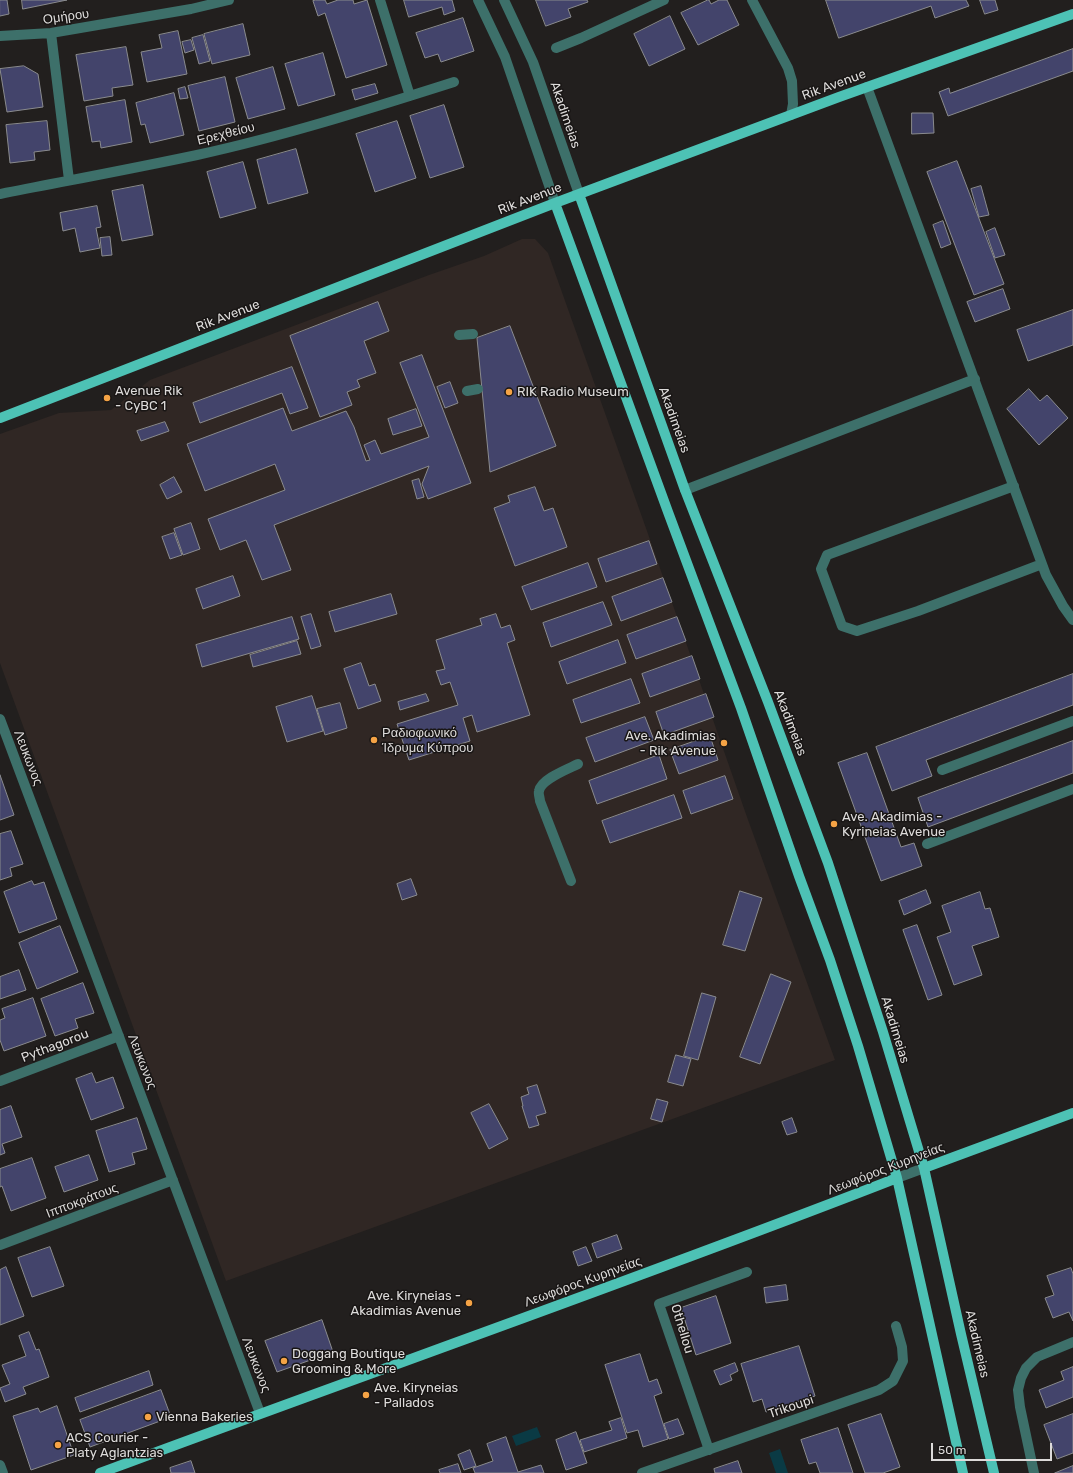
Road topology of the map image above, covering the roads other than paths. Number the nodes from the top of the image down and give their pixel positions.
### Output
1 (229, 0) edge
2 (380, 0) edge
3 (478, 0) edge
4 (504, 0) edge
5 (664, 0) edge
6 (752, 0) edge
7 (190, 4) edge
8 (1073, 14) edge
9 (51, 33) junction
10 (0, 36) edge
11 (556, 48) dead end
12 (454, 82) dead end
13 (867, 87) junction
14 (410, 96) junction
15 (791, 115) junction
16 (68, 180) junction
17 (0, 194) edge
18 (579, 194) junction
19 (555, 203) junction
20 (459, 334) dead end
21 (473, 334) dead end
22 (975, 379) junction
23 (478, 388) dead end
24 (467, 391) dead end
25 (0, 418) edge
26 (1014, 486) junction
27 (685, 490) junction
28 (1042, 564) junction
29 (1073, 620) edge
30 (0, 719) edge
31 (1073, 721) edge
32 (578, 764) dead end
33 (942, 770) dead end
34 (1073, 789) edge
35 (927, 844) dead end
36 (571, 881) dead end
37 (119, 1036) junction
38 (0, 1081) edge
39 (1073, 1113) edge
40 (924, 1168) junction
41 (897, 1178) junction
42 (173, 1180) junction
43 (0, 1246) edge
44 (747, 1272) dead end
45 (896, 1326) dead end
46 (1073, 1342) edge
47 (260, 1413) junction
48 (709, 1450) junction
49 (0, 1465) edge
50 (3, 1473) edge
51 (100, 1473) edge
52 (642, 1473) edge
53 (963, 1473) edge
54 (994, 1473) edge
55 (1034, 1473) edge

1 - 7 street, Ομήρου
2 - 14 street
3 - 19 street
4 - 18 street, Akadimeias
5 - 11 street
6 - 15 street
7 - 9 street, Ομήρου
8 - 13 main road, Rik Avenue
9 - 10 street, Ομήρου
9 - 16 street
12 - 14 street, Ερεχθείου
13 - 15 main road, Rik Avenue
13 - 22 street
14 - 16 street, Ερεχθείου
15 - 18 main road, Rik Avenue
16 - 17 street, Ερεχθείου
18 - 19 main road, Rik Avenue
18 - 27 main road, Akadimeias
19 - 25 main road, Rik Avenue
19 - 41 main road
20 - 21 street
22 - 26 street
22 - 27 street
23 - 24 street
26 - 28 street
26 - 28 street
27 - 40 main road, Akadimeias
28 - 29 street
30 - 37 street, Λευκωνος
31 - 33 street
32 - 36 street
34 - 35 street
37 - 38 street, Pythagorou
37 - 42 street, Λευκωνος
39 - 40 main road, Λεωφόρος Κυρηνείας
40 - 41 street, Λεωφόρος Κυρηνείας
40 - 54 main road, Akadimeias
41 - 47 main road, Λεωφόρος Κυρηνείας
41 - 53 main road
42 - 43 street, Ιπποκράτους
42 - 47 street, Λευκωνος
44 - 48 street, Othellou
45 - 48 street, Trikoupi
46 - 55 street
47 - 51 main road, Λεωφόρος Κυρηνείας
48 - 52 street, Trikoupi
49 - 50 street

